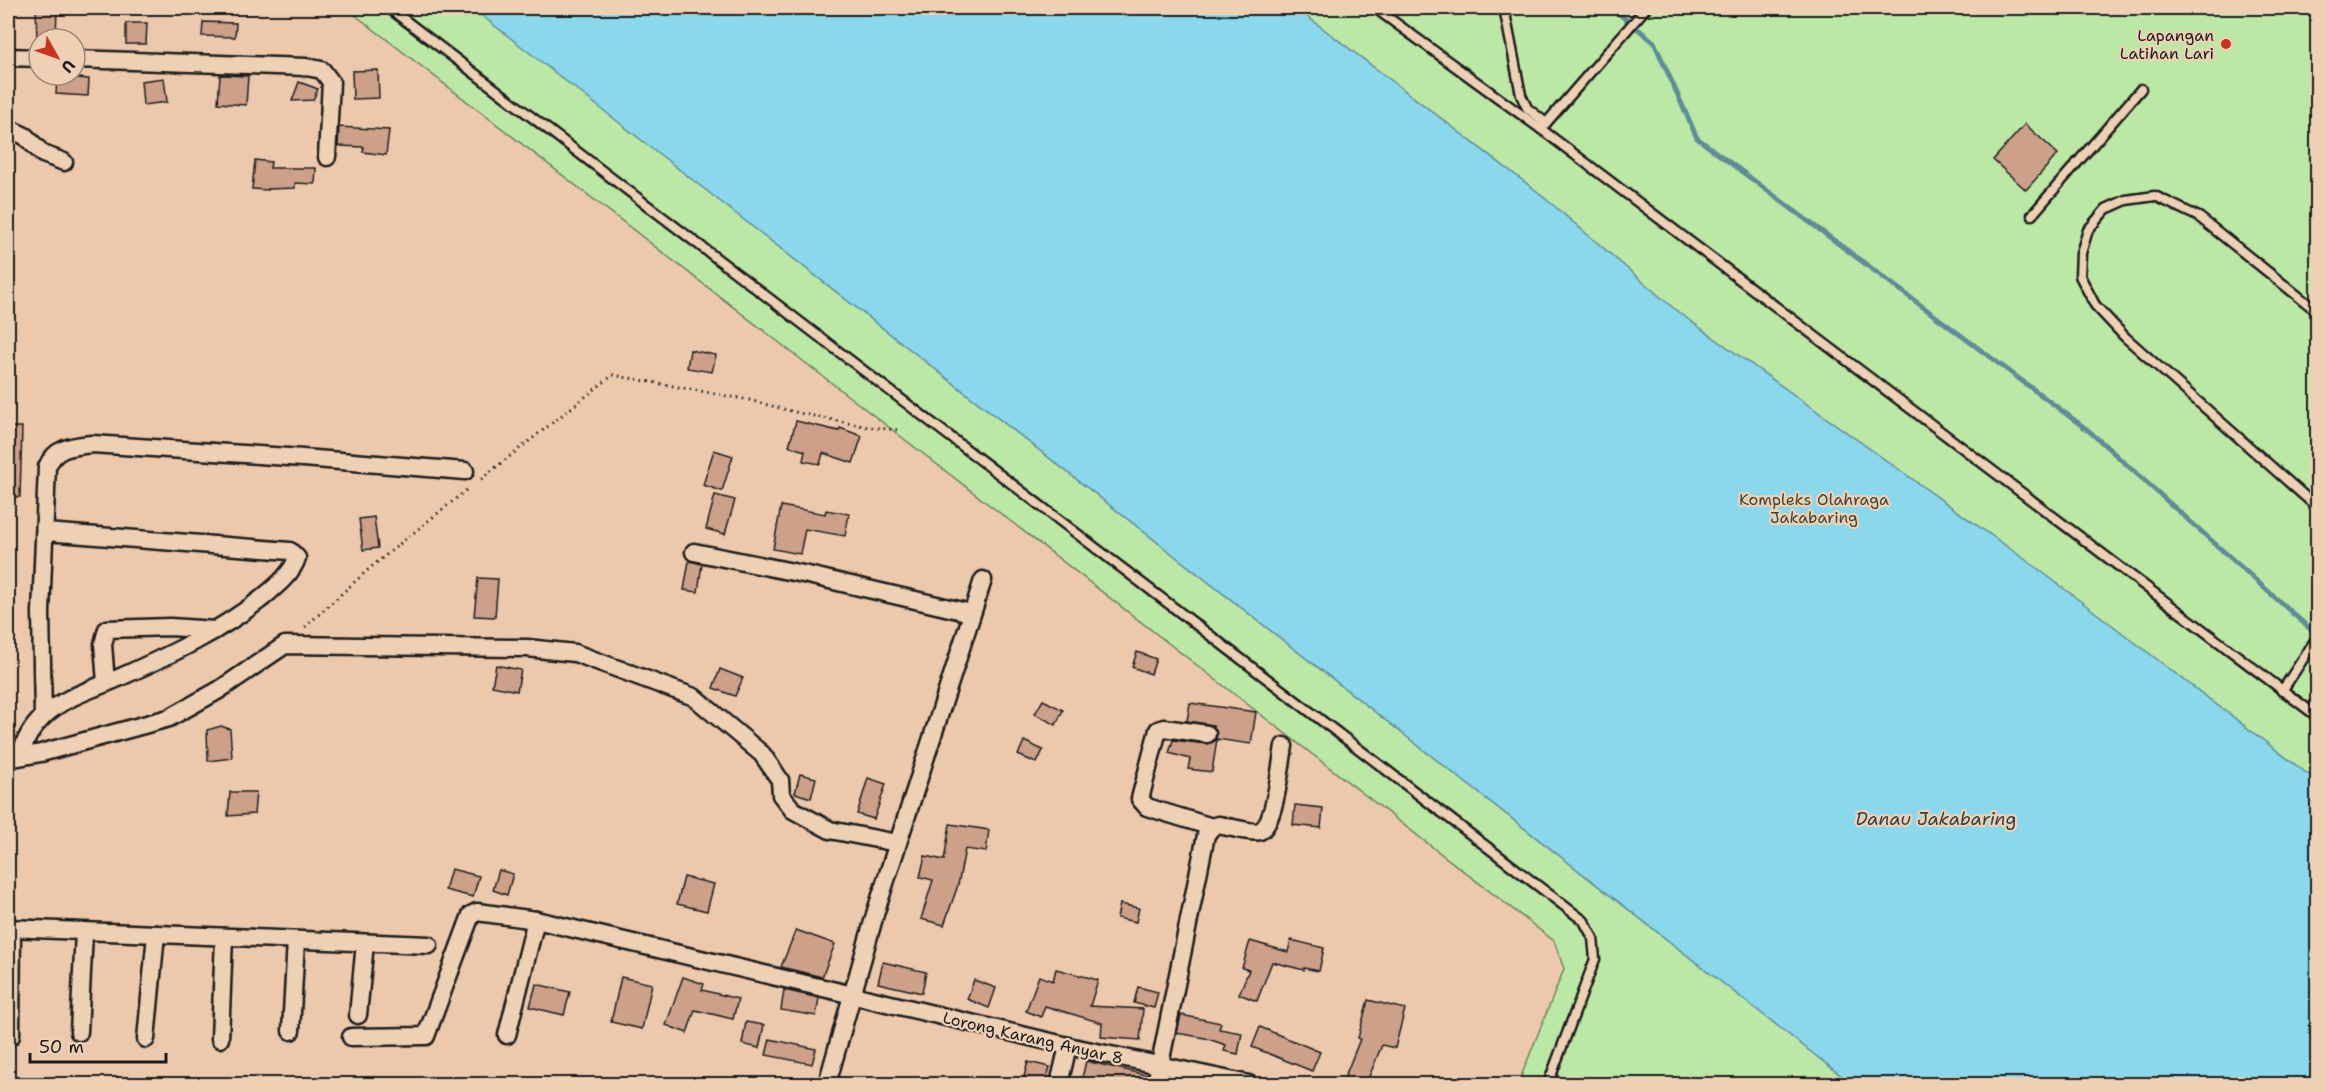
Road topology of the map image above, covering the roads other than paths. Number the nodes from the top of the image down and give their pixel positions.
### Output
1 (389, 8) edge
2 (1375, 8) edge
3 (1504, 8) edge
4 (1646, 8) edge
5 (8, 57) edge
6 (27, 58) edge
7 (87, 59) edge
8 (2141, 88) dead end
9 (1544, 126) junction
10 (8, 128) edge
11 (327, 157) dead end
12 (64, 162) dead end
13 (2032, 215) dead end
14 (2318, 312) edge
15 (465, 471) dead end
16 (2318, 508) edge
17 (45, 532) junction
18 (694, 552) dead end
19 (983, 580) dead end
20 (971, 613) junction
21 (216, 630) junction
22 (2318, 636) edge
23 (106, 683) junction
24 (2282, 691) junction
25 (43, 716) junction
26 (2318, 717) edge
27 (1207, 734) dead end
28 (1284, 746) dead end
29 (14, 757) edge
30 (1212, 827) junction
31 (897, 843) junction
32 (536, 920) junction
33 (10, 929) edge
34 (84, 932) junction
35 (156, 934) junction
36 (224, 937) junction
37 (296, 940) junction
38 (365, 943) junction
39 (429, 945) dead end
40 (852, 996) junction
41 (358, 1015) dead end
42 (291, 1031) dead end
43 (79, 1032) dead end
44 (507, 1035) dead end
45 (11, 1036) dead end
46 (351, 1037) dead end
47 (146, 1039) dead end
48 (220, 1039) dead end
49 (1068, 1046) junction
50 (1161, 1067) junction
51 (827, 1084) edge
52 (1059, 1084) edge
53 (1156, 1084) edge
54 (1249, 1084) edge
55 (1548, 1084) edge

1 - 55 lane
2 - 9 lane
3 - 9 lane
4 - 9 lane
5 - 6 street
7 - 11 street
8 - 13 lane
9 - 24 lane
10 - 12 street
14 - 16 lane
15 - 17 street
17 - 21 street
17 - 25 street
18 - 20 street
19 - 20 street
20 - 31 street
21 - 23 street
21 - 23 street
22 - 24 lane
23 - 25 street
24 - 26 lane
25 - 29 street
27 - 30 street
28 - 30 street
29 - 31 street
30 - 50 street
31 - 40 street
32 - 40 street, Lorong Karang Anyar 8
32 - 44 street
32 - 46 street, Lorong Karang Anyar 8
33 - 34 street
33 - 45 street
34 - 35 street
34 - 43 street
35 - 36 street
35 - 47 street
36 - 37 street
36 - 48 street
37 - 38 street
37 - 42 street
38 - 39 street
38 - 41 street
40 - 49 street, Lorong Karang Anyar 8
40 - 51 street
49 - 50 street, Lorong Karang Anyar 8
49 - 52 street
50 - 53 street
50 - 54 street, Lorong Karang Anyar 8

